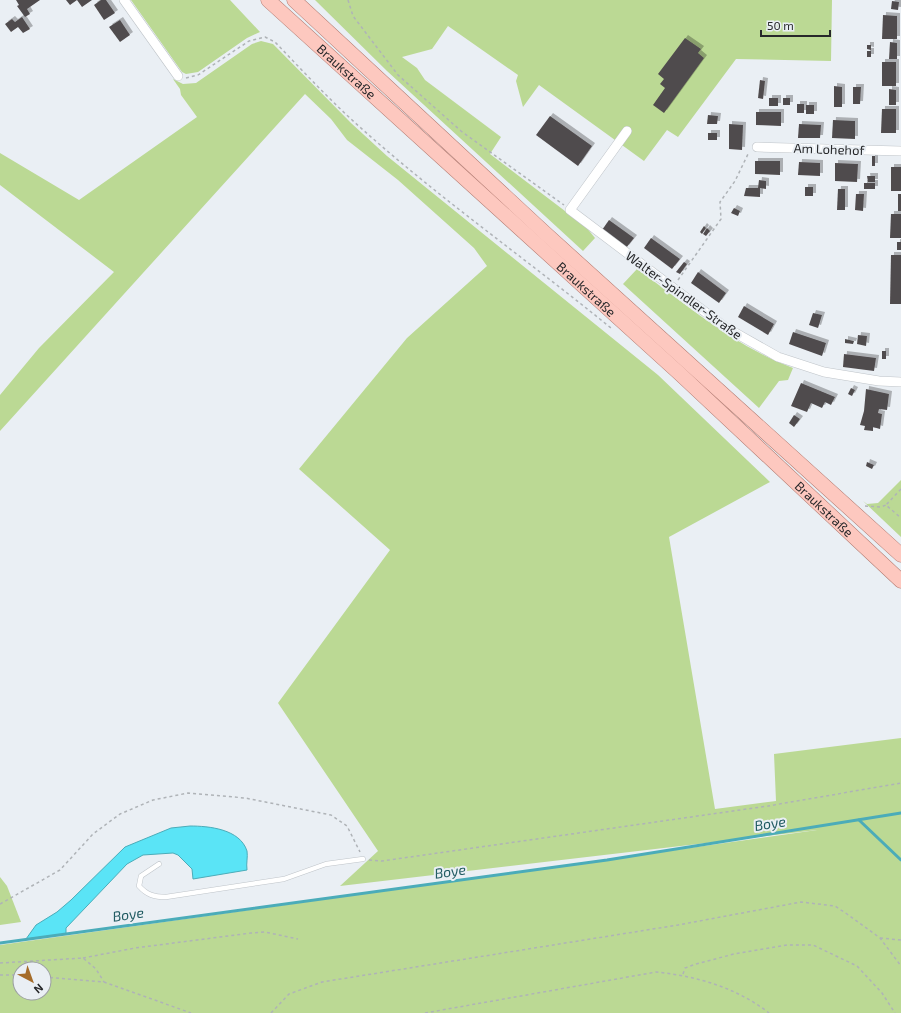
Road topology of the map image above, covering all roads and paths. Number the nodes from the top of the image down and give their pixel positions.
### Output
1 (124, 0) edge
2 (268, 0) edge
3 (294, 0) edge
4 (348, 0) edge
5 (178, 76) joint
6 (627, 131) dead end
7 (757, 147) joint
8 (901, 151) edge
9 (570, 210) junction
10 (672, 288) junction
11 (614, 330) dead end
12 (901, 382) edge
13 (901, 489) edge
14 (886, 505) junction
15 (849, 508) junction
16 (901, 518) edge
17 (901, 555) edge
18 (901, 581) edge
19 (901, 783) edge
20 (363, 859) junction
21 (159, 864) dead end
22 (0, 904) edge
23 (880, 938) junction
24 (298, 939) dead end
25 (901, 940) edge
26 (83, 958) junction
27 (0, 963) edge
28 (901, 966) edge
29 (683, 974) junction
30 (0, 975) edge
31 (12, 975) edge
32 (52, 978) edge
33 (104, 982) junction
34 (191, 1013) edge
35 (271, 1013) edge
36 (425, 1013) edge
37 (769, 1013) edge
38 (895, 1013) edge

1 - 5 street
2 - 18 main road, Braukstraße
3 - 15 main road, Braukstraße
4 - 9 path
5 - 11 path
6 - 9 street
7 - 8 street, Am Lohehof
7 - 10 path
9 - 10 street, Walter-Spindler-Straße
10 - 12 street, Walter-Spindler-Straße
13 - 14 path
14 - 15 path
14 - 16 path
15 - 17 main road, Braukstraße
19 - 20 path
20 - 21 lane
20 - 22 path
23 - 25 path
23 - 28 path
23 - 35 path
24 - 26 path
26 - 27 path
26 - 33 path
29 - 36 path
29 - 37 path
29 - 38 path
30 - 31 path
32 - 33 path
33 - 34 path

